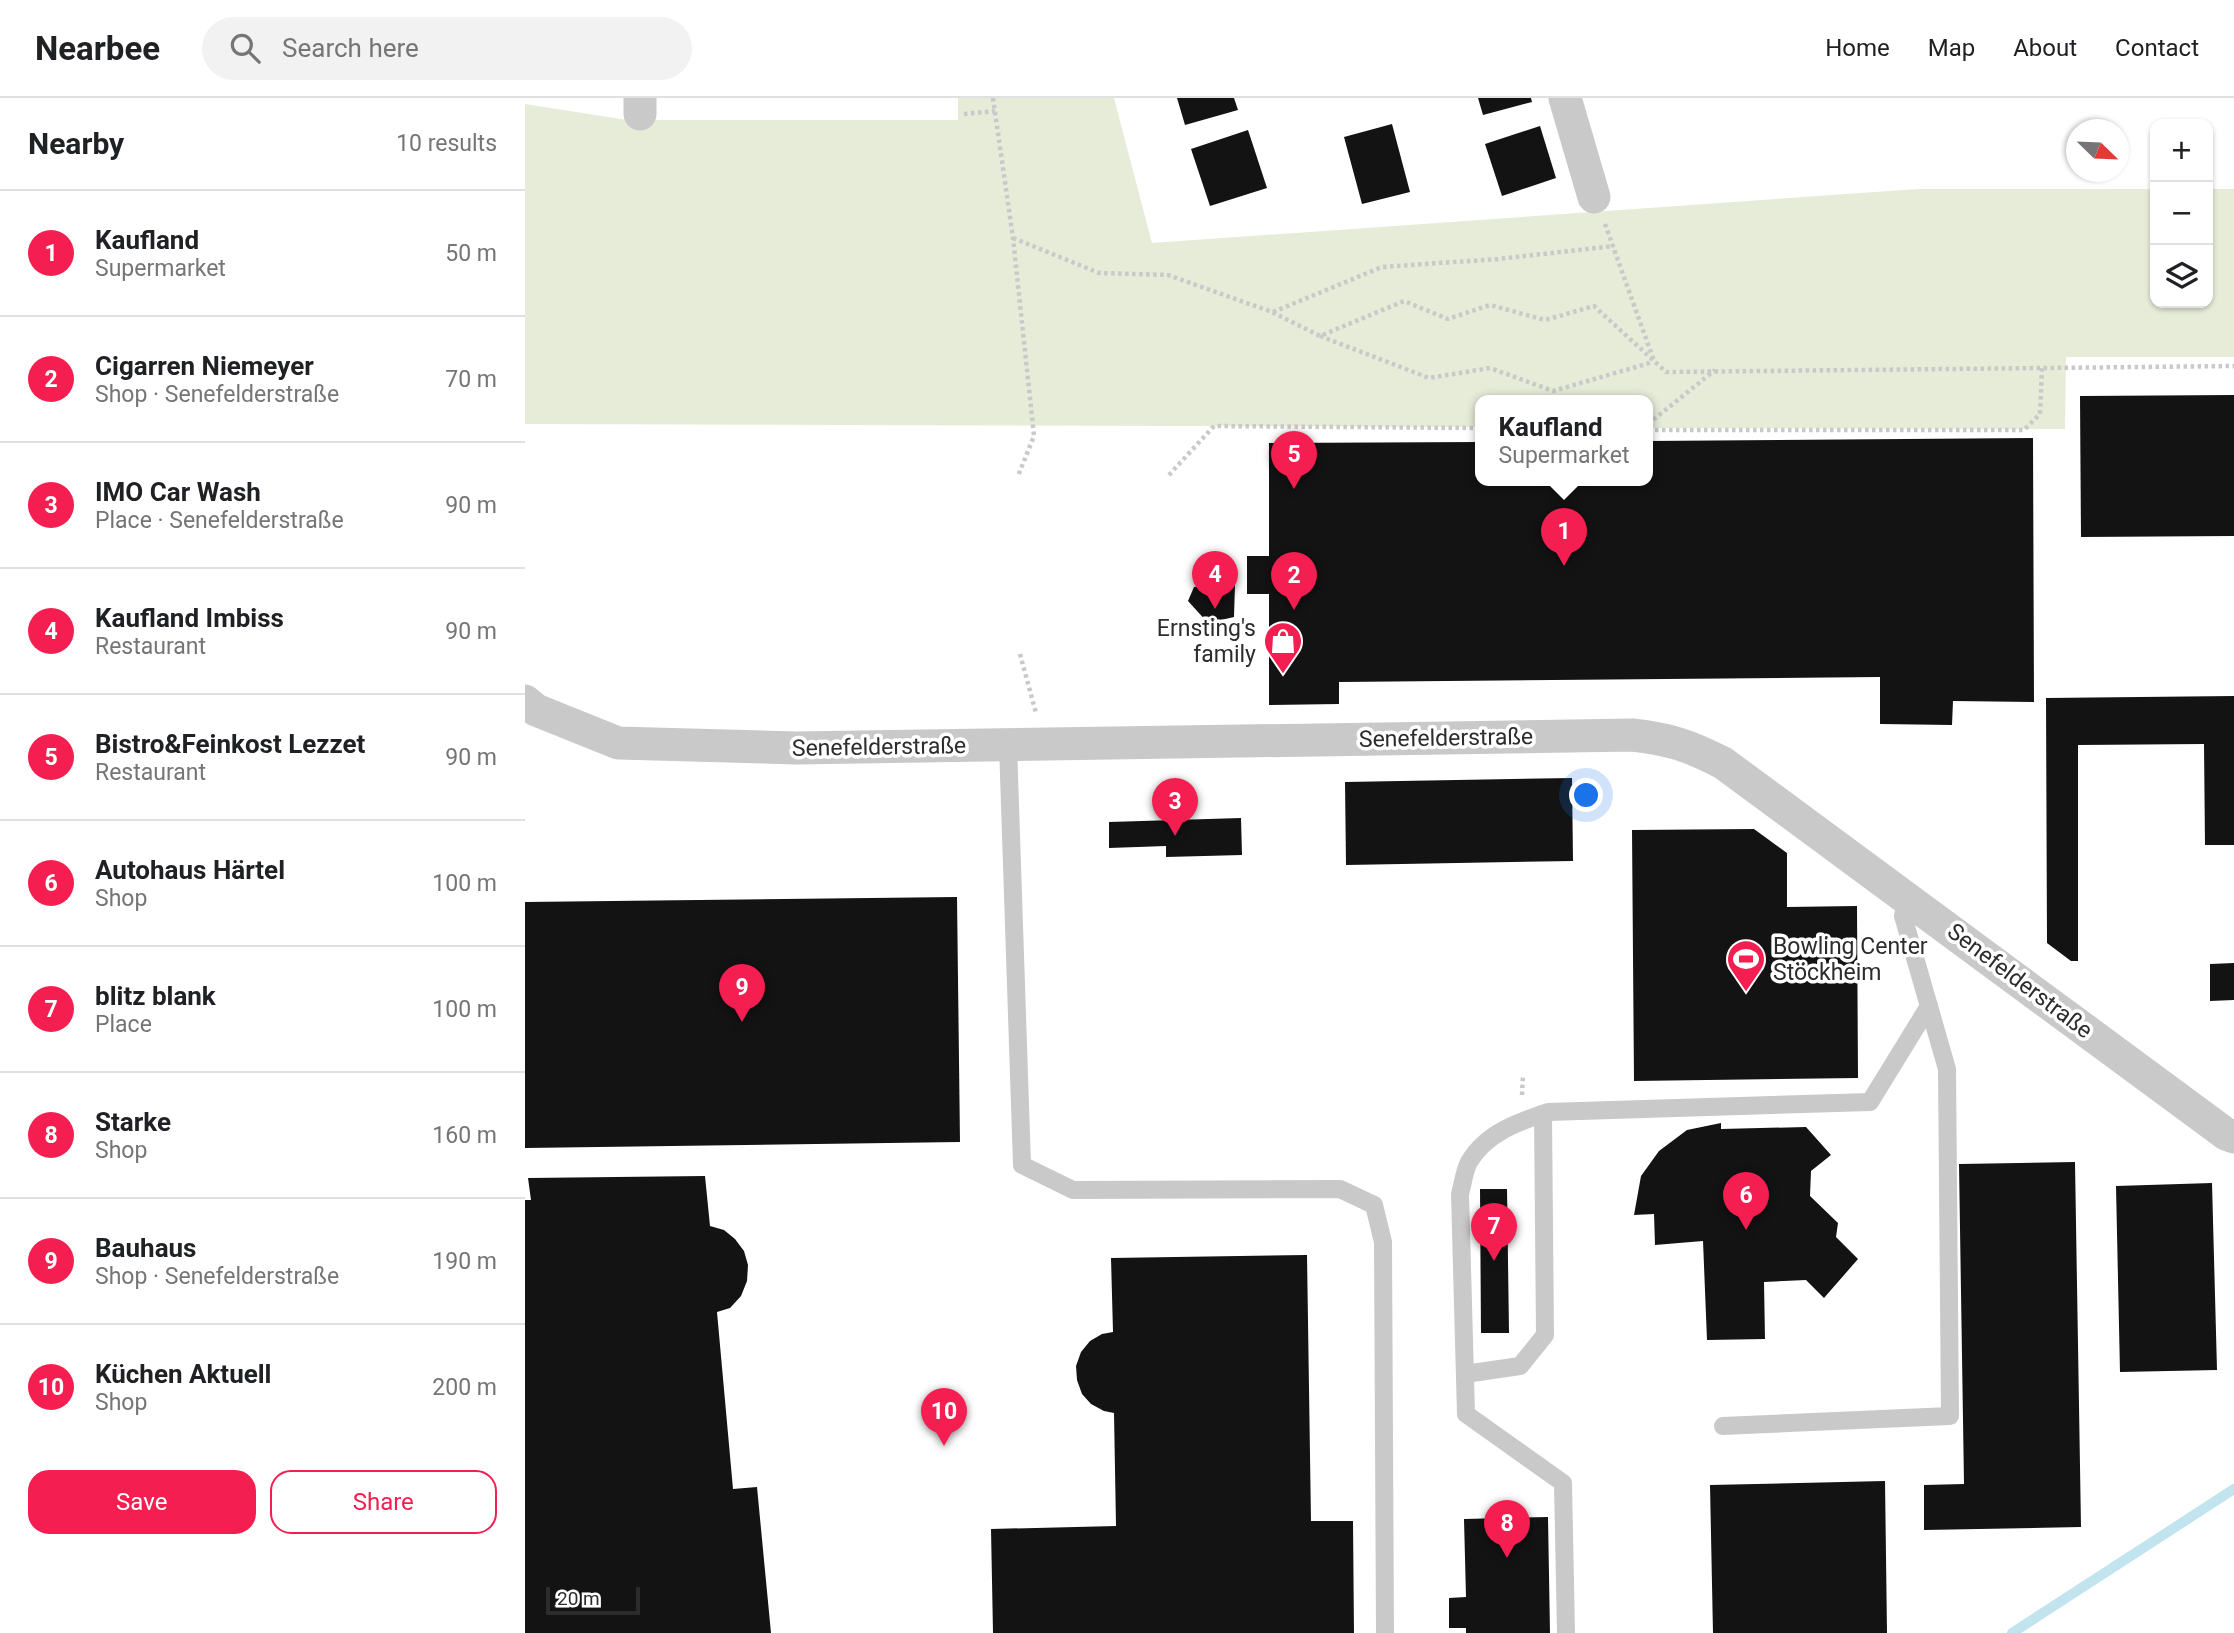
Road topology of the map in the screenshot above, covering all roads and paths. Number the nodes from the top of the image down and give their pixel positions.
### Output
1 (993, 98) edge
2 (1565, 98) edge
3 (995, 111) junction
4 (964, 114) dead end
5 (1594, 197) dead end
6 (1013, 238) junction
7 (1272, 312) junction
8 (1320, 336) junction
9 (1654, 361) junction
10 (2234, 366) edge
11 (2042, 368) junction
12 (1715, 370) junction
13 (1653, 423) edge
14 (1653, 427) edge
15 (1475, 428) edge
16 (1169, 475) dead end
17 (1018, 477) dead end
18 (1020, 654) dead end
19 (529, 707) edge
20 (1024, 745) junction
21 (1907, 897) junction
22 (1929, 1006) junction
23 (1523, 1075) dead end
24 (1523, 1088) dead end
25 (1543, 1114) junction
26 (2234, 1137) edge
27 (1465, 1374) junction
28 (1723, 1426) dead end
29 (1385, 1633) edge
30 (1566, 1633) edge

1 - 3 path
2 - 5 street
3 - 4 path
3 - 6 path
6 - 7 path
6 - 17 path
7 - 8 path
7 - 9 path
8 - 9 path
8 - 9 path
9 - 12 path
10 - 11 path
11 - 12 path
11 - 14 path
12 - 13 path
15 - 16 path
18 - 20 path
19 - 20 street, Senefelderstraße
20 - 21 street, Senefelderstraße
20 - 29 lane
21 - 22 lane
21 - 26 street, Senefelderstraße
22 - 25 lane
22 - 28 lane
23 - 24 path
25 - 27 lane
25 - 27 lane
27 - 30 lane

